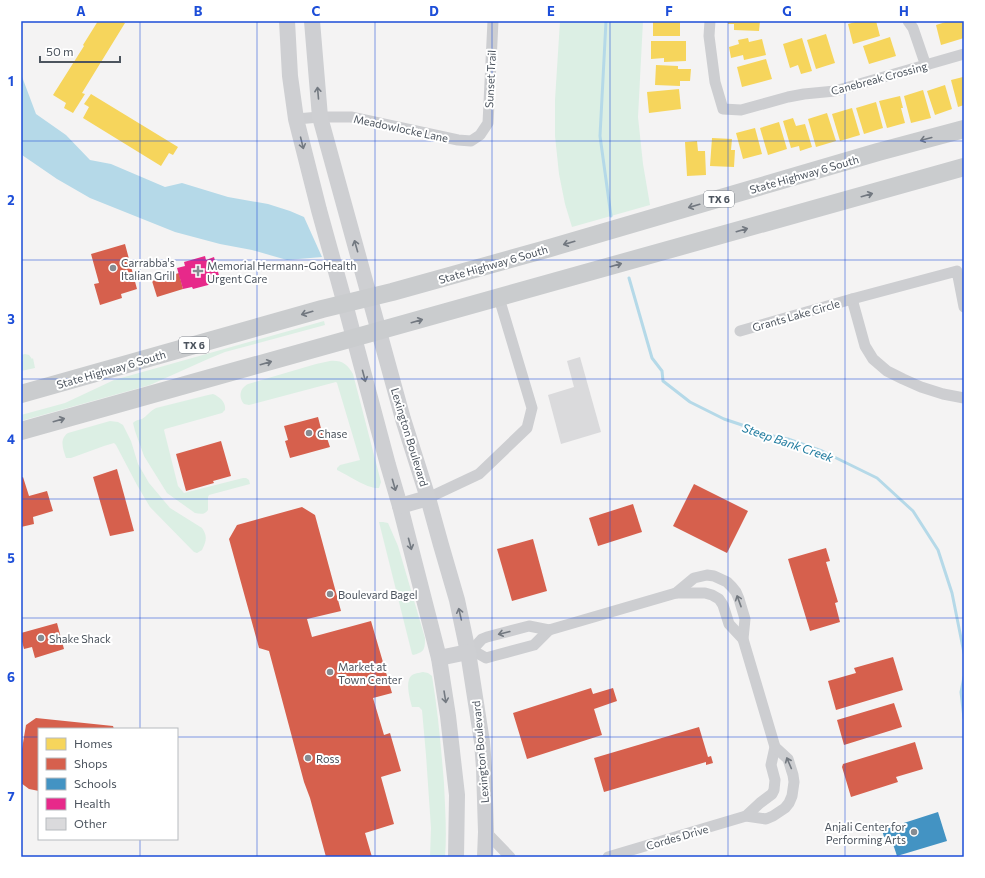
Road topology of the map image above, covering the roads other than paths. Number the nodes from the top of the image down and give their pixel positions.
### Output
1 (287, 21) edge
2 (312, 21) edge
3 (493, 21) edge
4 (710, 21) edge
5 (908, 21) edge
6 (964, 54) edge
7 (926, 66) junction
8 (320, 117) junction
9 (296, 119) junction
10 (964, 129) edge
11 (480, 135) joint
12 (964, 167) edge
13 (370, 298) junction
14 (499, 298) junction
15 (852, 299) junction
16 (345, 304) junction
17 (964, 307) edge
18 (379, 331) junction
19 (740, 331) dead end
20 (354, 338) junction
21 (21, 394) edge
22 (964, 398) edge
23 (21, 431) edge
24 (428, 498) junction
25 (400, 506) junction
26 (676, 593) junction
27 (549, 630) junction
28 (743, 639) junction
29 (470, 651) junction
30 (439, 658) junction
31 (775, 747) junction
32 (746, 816) junction
33 (486, 832) junction
34 (456, 857) edge
35 (485, 857) edge
36 (510, 857) edge
37 (608, 857) edge

1 - 9 main road
8 -> 2 main road, Lexington Boulevard
3 - 11 street, Sunset Trail
4 - 7 street, Canebreak Crossing
5 - 7 street
6 - 7 street, Canebreak Crossing
8 - 9 street, Meadowlocke Lane
8 - 11 street, Meadowlocke Lane
13 -> 8 main road, Lexington Boulevard
9 -> 16 main road
10 -> 13 main road, State Highway 6 South / TX 6
14 -> 12 main road
13 - 16 main road, State Highway 6 South / TX 6
13 - 18 main road, Lexington Boulevard
18 -> 14 main road
14 - 24 street
15 - 17 street, Grants Lake Circle
15 - 19 street, Grants Lake Circle
15 - 22 street, Grants Lake Circle
16 - 20 main road
16 -> 21 main road, State Highway 6 South / TX 6
18 - 20 main road
18 - 24 main road, Lexington Boulevard
23 -> 20 main road
20 -> 25 main road
24 - 25 main road
29 -> 24 main road, Lexington Boulevard
25 -> 30 main road
26 - 27 street, Cordes Drive
26 - 28 street, Cordes Drive
28 -> 26 street, Cordes Drive
27 -> 29 street, Cordes Drive
27 - 29 street, Cordes Drive
28 - 31 street, Cordes Drive
29 - 30 main road
29 - 33 main road, Lexington Boulevard
30 -> 34 main road
31 - 32 street, Cordes Drive
32 -> 31 street, Cordes Drive
32 - 37 street, Cordes Drive
33 - 35 main road, Lexington Boulevard
33 - 36 street

